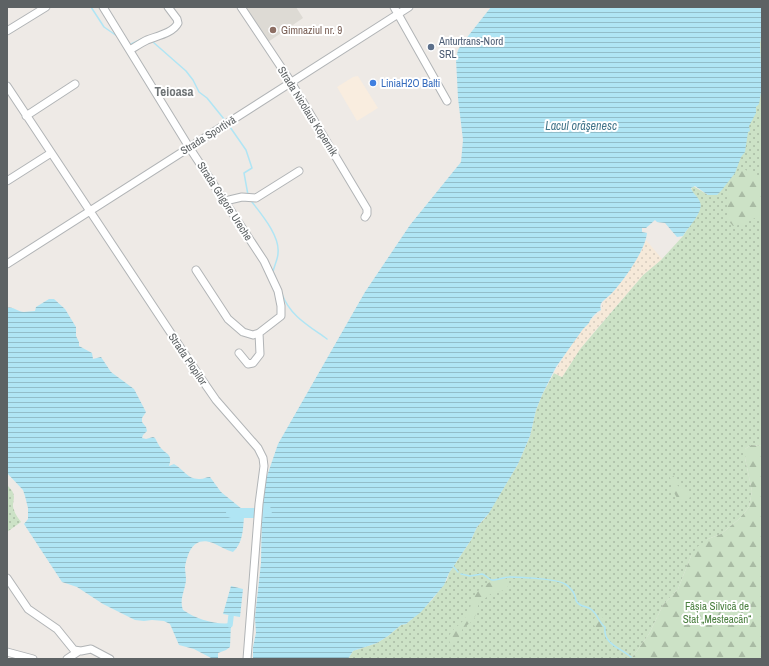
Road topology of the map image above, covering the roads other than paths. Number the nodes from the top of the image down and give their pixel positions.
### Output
1 (46, 7) edge
2 (103, 7) edge
3 (168, 7) edge
4 (241, 7) edge
5 (394, 7) edge
6 (409, 7) edge
7 (398, 14) junction
8 (7, 31) edge
9 (130, 50) junction
10 (291, 82) junction
11 (75, 84) dead end
12 (7, 86) edge
13 (447, 101) dead end
14 (26, 116) junction
15 (189, 147) junction
16 (51, 153) junction
17 (299, 171) dead end
18 (7, 181) edge
19 (225, 201) junction
20 (89, 211) junction
21 (365, 217) dead end
22 (7, 264) edge
23 (196, 270) dead end
24 (259, 333) junction
25 (239, 353) dead end
26 (7, 578) edge
27 (79, 651) junction
28 (7, 652) edge
29 (33, 659) edge
30 (67, 659) edge
31 (110, 659) edge
32 (247, 659) edge

1 - 8 street
2 - 9 street, Strada Grigore Ureche
3 - 9 street
4 - 10 street, Strada Nicolaus Kopernik
5 - 7 street
6 - 7 street, Strada Sportivă
7 - 10 street, Strada Sportivă
7 - 13 street
9 - 15 street, Strada Grigore Ureche
10 - 15 street, Strada Sportivă
10 - 21 street, Strada Nicolaus Kopernik
11 - 14 street
12 - 14 street, Strada Plopilor
14 - 16 street, Strada Plopilor
15 - 19 street, Strada Grigore Ureche
15 - 20 street, Strada Sportivă
16 - 18 street
16 - 20 street, Strada Plopilor
17 - 19 street
19 - 24 street, Strada Grigore Ureche
20 - 22 street, Strada Sportivă
20 - 32 street, Strada Plopilor
23 - 24 street
24 - 25 street
26 - 27 street
27 - 30 street
27 - 31 street
28 - 29 street

